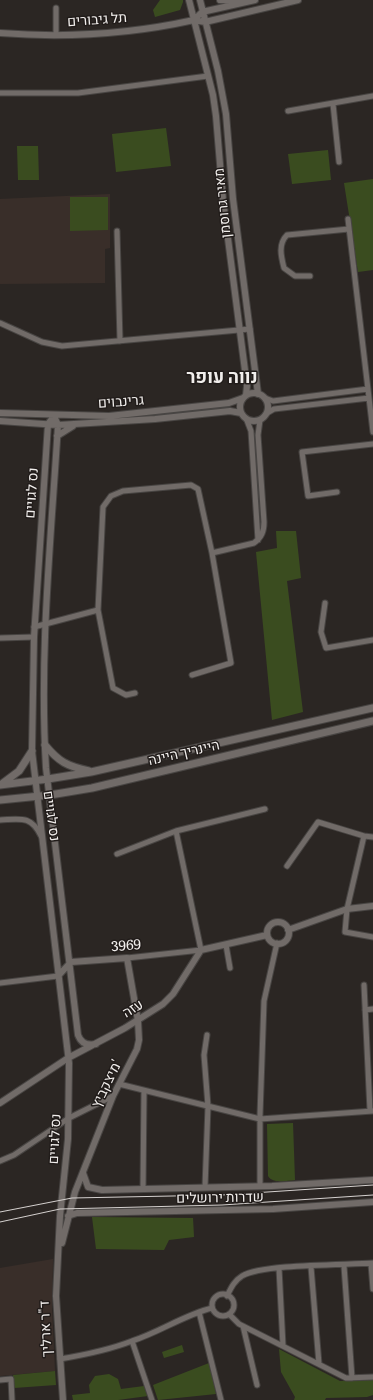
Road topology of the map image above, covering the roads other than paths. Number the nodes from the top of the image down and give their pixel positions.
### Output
1 (189, 0) edge
2 (200, 0) edge
3 (220, 0) edge
4 (247, 0) edge
5 (255, 0) edge
6 (298, 0) edge
7 (56, 8) dead end
8 (202, 12) junction
9 (194, 20) junction
10 (205, 22) junction
11 (0, 33) edge
12 (56, 35) junction
13 (208, 76) junction
14 (0, 93) edge
15 (373, 96) edge
16 (333, 104) junction
17 (288, 111) dead end
18 (339, 162) dead end
19 (348, 219) dead end
20 (349, 229) junction
21 (117, 231) dead end
22 (310, 276) dead end
23 (0, 323) edge
24 (239, 329) junction
25 (250, 329) junction
26 (120, 341) junction
27 (373, 377) edge
28 (366, 378) junction
29 (368, 389) junction
30 (258, 394) junction
31 (244, 397) junction
32 (265, 398) junction
33 (369, 398) junction
34 (371, 404) edge
35 (0, 413) edge
36 (241, 413) junction
37 (267, 414) junction
38 (54, 416) junction
39 (246, 418) junction
40 (0, 420) edge
41 (260, 420) junction
42 (36, 423) junction
43 (48, 424) junction
44 (77, 424) junction
45 (58, 425) junction
46 (373, 432) edge
47 (57, 436) junction
48 (48, 437) junction
49 (373, 444) edge
50 (337, 492) dead end
51 (258, 540) junction
52 (212, 553) junction
53 (325, 603) dead end
54 (98, 610) junction
55 (46, 624) junction
56 (34, 627) junction
57 (34, 637) junction
58 (0, 638) edge
59 (373, 640) edge
60 (192, 675) dead end
61 (135, 693) dead end
62 (373, 708) edge
63 (373, 721) edge
64 (45, 744) junction
65 (32, 751) junction
66 (91, 772) junction
67 (48, 779) junction
68 (34, 781) junction
69 (0, 785) edge
70 (50, 795) junction
71 (36, 797) junction
72 (0, 800) edge
73 (265, 809) dead end
74 (0, 820) edge
75 (176, 831) junction
76 (364, 836) junction
77 (373, 837) edge
78 (42, 838) junction
79 (117, 854) dead end
80 (287, 866) dead end
81 (373, 906) edge
82 (347, 909) junction
83 (288, 930) junction
84 (267, 935) junction
85 (373, 937) edge
86 (277, 943) junction
87 (226, 945) junction
88 (202, 950) junction
89 (127, 958) junction
90 (71, 962) junction
91 (230, 968) dead end
92 (58, 976) junction
93 (0, 983) edge
94 (364, 985) dead end
95 (373, 1009) edge
96 (365, 1010) junction
97 (138, 1021) junction
98 (208, 1035) dead end
99 (96, 1044) junction
100 (68, 1058) junction
101 (119, 1084) junction
102 (144, 1091) junction
103 (113, 1096) junction
104 (0, 1103) edge
105 (208, 1106) junction
106 (371, 1111) edge
107 (69, 1118) junction
108 (260, 1119) junction
109 (0, 1162) edge
110 (84, 1172) junction
111 (373, 1180) edge
112 (260, 1186) junction
113 (204, 1187) junction
114 (143, 1189) junction
115 (373, 1202) edge
116 (60, 1216) joint
117 (68, 1216) junction
118 (58, 1256) junction
119 (372, 1264) edge
120 (344, 1266) junction
121 (311, 1267) junction
122 (279, 1268) junction
123 (373, 1289) edge
124 (227, 1296) junction
125 (212, 1308) junction
126 (199, 1312) junction
127 (229, 1314) junction
128 (243, 1326) junction
129 (132, 1341) junction
130 (283, 1346) junction
131 (60, 1359) junction
132 (319, 1364) junction
133 (373, 1377) edge
134 (352, 1378) junction
135 (0, 1380) edge
136 (256, 1385) dead end
137 (12, 1400) edge
138 (63, 1400) edge
139 (152, 1400) edge
140 (220, 1400) edge

1 - 9 street, מאיר גרוסמן
2 - 8 street, מאיר גרוסמן
3 - 4 street
5 - 8 street
6 - 10 street, תל גיבורים
7 - 12 street
8 - 9 street
8 - 10 street, מאיר גרוסמן
9 - 10 street, תל גיבורים
9 - 12 street, תל גיבורים
9 - 13 street, מאיר גרוסמן
10 - 25 street, מאיר גרוסמן
11 - 12 street, תל גיבורים
13 - 14 street
13 - 24 street, מאיר גרוסמן
15 - 16 street
16 - 17 street
16 - 18 street
19 - 20 street
20 - 22 street
20 - 28 street
21 - 26 street
23 - 26 street
24 - 25 street
24 - 26 street
24 - 31 street, מאיר גרוסמן
25 - 30 street, מאיר גרוסמן
27 - 28 street
28 - 29 street
29 - 32 street
29 - 33 street
30 - 31 street
30 - 32 street
31 - 36 street
31 - 38 street, גרינבוים
32 - 37 street
33 - 34 street
33 - 37 street
34 - 46 street
35 - 38 street, גרינבוים
36 - 39 street
36 - 44 street, גרינבוים
37 - 41 street
38 - 43 street
38 - 45 street, נס לגויים
39 - 41 street
39 - 51 street
40 - 42 street, גרינבוים
41 - 51 street
42 - 43 street, גרינבוים
42 - 48 street
43 - 45 street, גרינבוים
43 - 48 street, נס לגויים
44 - 45 street, גרינבוים
44 - 47 street
45 - 47 street, נס לגויים
47 - 55 street, נס לגויים
48 - 56 street, נס לגויים
49 - 50 street
51 - 52 street
52 - 54 street
52 - 60 street
53 - 59 street
54 - 55 street
54 - 61 street
55 - 56 street
55 - 64 street, נס לגויים
56 - 57 street, נס לגויים
57 - 58 street
57 - 65 street, נס לגויים
62 - 66 main road, היינריך היינה
63 - 70 main road, היינריך היינה
64 - 66 main road
64 - 67 street, נס לגויים
65 - 68 street, נס לגויים
65 - 69 main road
66 - 67 main road, היינריך היינה
67 - 68 main road, היינריך היינה
67 - 70 street, נס לגויים
68 - 69 main road, היינריך היינה
68 - 71 street, נס לגויים
70 - 71 main road, היינריך היינה
70 - 90 street, נס לגויים
71 - 72 main road, היינריך היינה
71 - 78 street, נס לגויים
73 - 75 street
74 - 78 street
75 - 79 street
75 - 88 street
76 - 77 street
76 - 80 street
76 - 82 street
78 - 92 street, נס לגויים
81 - 82 street
82 - 83 street
82 - 85 street
83 - 84 street
83 - 86 street
84 - 86 street
84 - 87 street
86 - 108 street
87 - 88 street
87 - 91 street
88 - 89 street, 3969
88 - 97 street, עזה
89 - 90 street, 3969
89 - 97 street, מיצקביץ'
90 - 92 street
90 - 99 street, נס לגויים
92 - 93 street
92 - 100 street, נס לגויים
94 - 96 street
95 - 96 street
96 - 106 street
97 - 99 street, עזה
97 - 101 street, מיצקביץ'
98 - 105 street
99 - 100 street, עזה
100 - 104 street, עזה
100 - 107 street, נס לגויים
101 - 102 street
101 - 103 street, מיצקביץ'
102 - 105 street
102 - 114 street
103 - 107 street
103 - 110 street, מיצקביץ'
105 - 108 street
105 - 113 street
106 - 108 street
107 - 109 street
107 - 116 street, נס לגויים
108 - 112 street
110 - 114 street, שדרות ירושלים
110 - 117 street, מיצקביץ'
111 - 112 street, שדרות ירושלים
112 - 113 street, שדרות ירושלים
113 - 114 street, שדרות ירושלים
115 - 117 street, שדרות ירושלים
116 - 118 street, ד"ר ארליך
117 - 118 street, ד"ר ארליך
118 - 131 street, ד"ר ארליך
119 - 120 street
119 - 123 street
120 - 121 street
120 - 134 street
121 - 122 street
121 - 132 street
122 - 124 street
122 - 130 street
124 - 125 street
124 - 127 street
125 - 126 street
125 - 127 street
126 - 129 street
126 - 140 street
127 - 128 street
128 - 130 street
128 - 136 street
129 - 131 street
129 - 139 street
130 - 132 street
131 - 138 street, ד"ר ארליך
132 - 134 street
133 - 134 street
135 - 137 street

